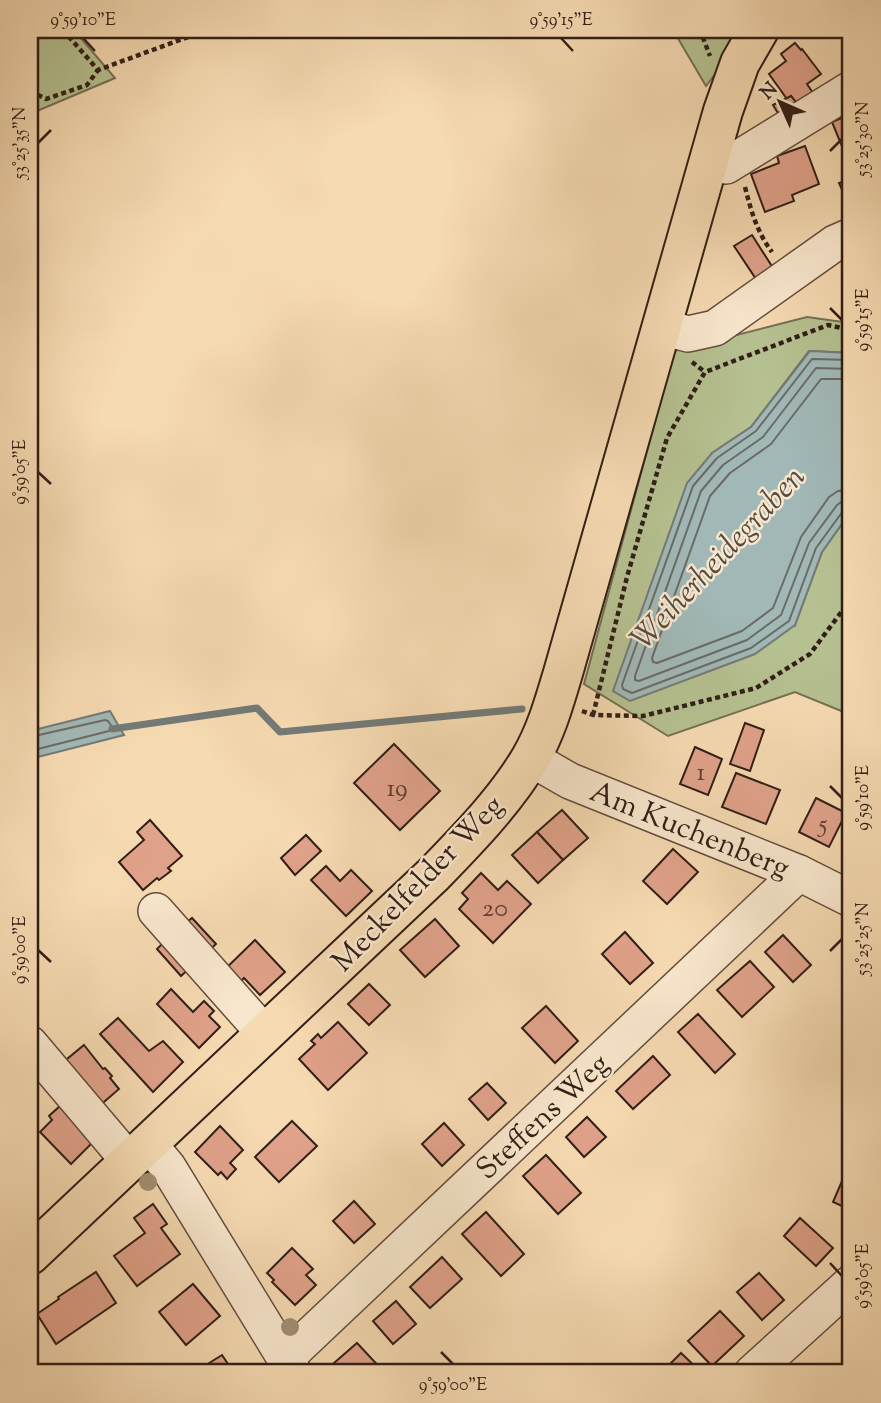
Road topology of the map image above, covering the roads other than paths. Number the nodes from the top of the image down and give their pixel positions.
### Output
1 (759, 30) edge
2 (851, 89) edge
3 (723, 161) junction
4 (851, 236) edge
5 (662, 327) junction
6 (530, 758) junction
7 (799, 873) junction
8 (851, 899) edge
9 (156, 911) dead end
10 (264, 1034) junction
11 (30, 1044) edge
12 (139, 1152) junction
13 (32, 1246) edge
14 (851, 1283) edge
15 (289, 1366) edge
16 (752, 1373) edge

1 - 3 main road, Meckelfelder Weg
2 - 3 street
3 - 5 main road, Meckelfelder Weg
4 - 5 street
5 - 6 main road, Meckelfelder Weg
6 - 7 street, Am Kuchenberg
6 - 10 main road, Meckelfelder Weg
7 - 8 street, Am Kuchenberg
7 - 15 street, Steffens Weg
9 - 10 street
10 - 12 main road, Meckelfelder Weg
11 - 12 street
12 - 13 main road, Meckelfelder Weg
12 - 15 street
14 - 16 street

